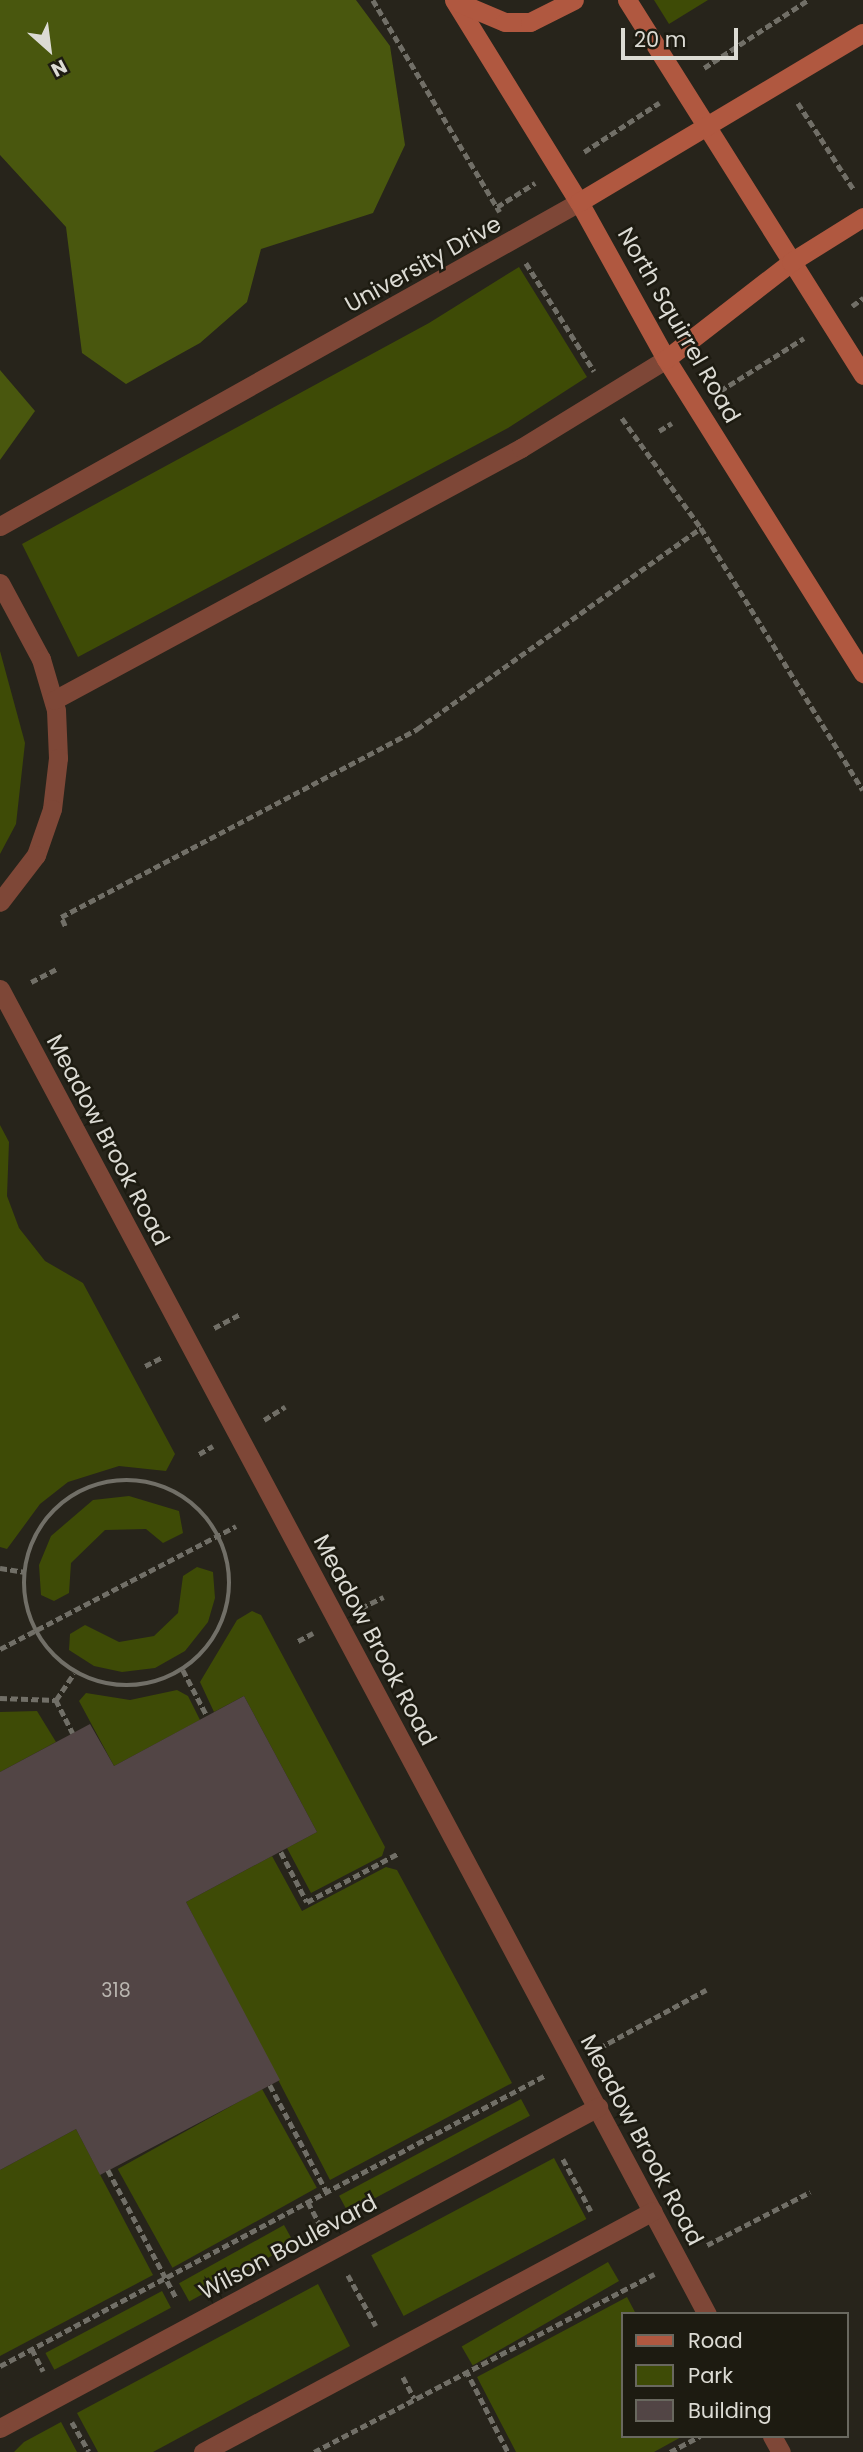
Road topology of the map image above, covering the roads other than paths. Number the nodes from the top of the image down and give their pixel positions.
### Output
1 (454, 0) edge
2 (574, 0) edge
3 (627, 0) edge
4 (863, 33) edge
5 (707, 130) junction
6 (579, 202) junction
7 (863, 217) edge
8 (792, 262) junction
9 (666, 359) junction
10 (863, 375) edge
11 (0, 526) edge
12 (0, 583) edge
13 (863, 673) edge
14 (54, 700) junction
15 (0, 902) edge
16 (0, 989) edge
17 (598, 2107) junction
18 (653, 2211) junction
19 (706, 2312) edge
20 (0, 2428) edge
21 (203, 2452) edge

1 - 2 main road
1 - 6 main road, North Squirrel Road
3 - 5 main road
4 - 5 main road, University Drive
5 - 6 main road, University Drive
5 - 8 main road
6 - 9 main road, North Squirrel Road
6 - 11 street, University Drive
7 - 8 main road
8 - 9 main road
8 - 10 main road
9 - 13 main road, North Squirrel Road
9 - 14 street
12 - 14 street
14 - 15 street
16 - 17 street, Meadow Brook Road
17 - 18 street, Meadow Brook Road
17 - 20 street, Wilson Boulevard
18 - 19 street, Meadow Brook Road
18 - 21 street

